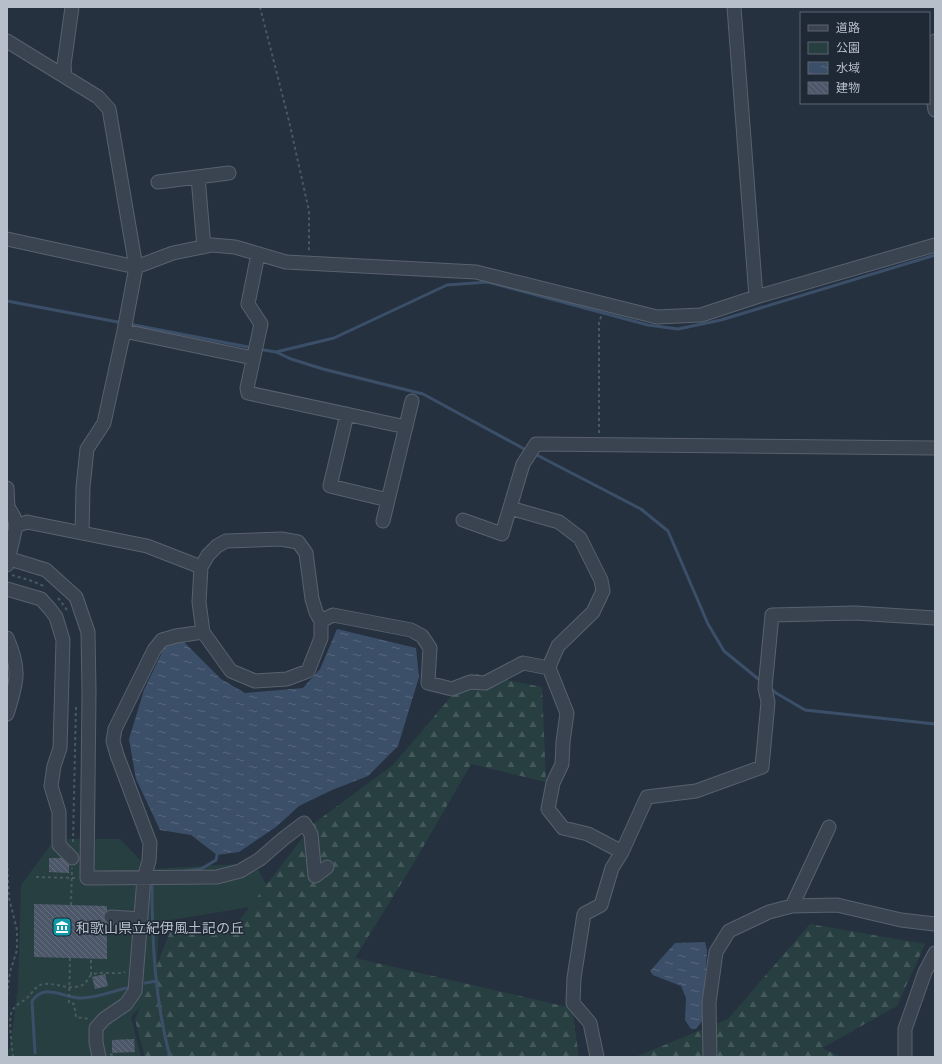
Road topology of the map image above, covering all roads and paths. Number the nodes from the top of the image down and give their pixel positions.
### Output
1 (72, 7) edge
2 (260, 7) edge
3 (734, 7) edge
4 (7, 41) edge
5 (933, 42) edge
6 (930, 64) edge
7 (65, 76) junction
8 (930, 82) edge
9 (935, 110) edge
10 (229, 173) dead end
11 (198, 177) junction
12 (158, 182) dead end
13 (7, 239) edge
14 (935, 245) edge
15 (204, 247) junction
16 (258, 254) junction
17 (309, 263) junction
18 (136, 267) junction
19 (756, 297) junction
20 (600, 323) dead end
21 (124, 331) junction
22 (253, 358) junction
23 (412, 400) dead end
24 (347, 414) junction
25 (406, 427) junction
26 (599, 443) junction
27 (935, 448) edge
28 (7, 488) edge
29 (388, 500) junction
30 (510, 508) junction
31 (463, 520) dead end
32 (383, 521) dead end
33 (16, 526) junction
34 (82, 532) junction
35 (7, 560) edge
36 (201, 567) junction
37 (7, 589) edge
38 (935, 618) edge
39 (321, 621) junction
40 (203, 632) junction
41 (7, 638) edge
42 (549, 668) junction
43 (7, 714) edge
44 (829, 827) dead end
45 (622, 852) junction
46 (72, 858) dead end
47 (7, 862) edge
48 (327, 867) dead end
49 (36, 877) dead end
50 (87, 878) junction
51 (144, 878) junction
52 (792, 906) junction
53 (111, 917) dead end
54 (141, 919) junction
55 (935, 924) edge
56 (935, 953) edge
57 (70, 958) dead end
58 (91, 959) dead end
59 (137, 966) junction
60 (91, 975) junction
61 (69, 987) junction
62 (7, 995) edge
63 (104, 1018) junction
64 (13, 1057) edge
65 (99, 1057) edge
66 (597, 1057) edge
67 (710, 1057) edge
68 (905, 1057) edge

1 - 7 street
2 - 17 path
3 - 19 street
4 - 7 street
5 - 6 street
7 - 18 street
8 - 9 street
10 - 11 street
11 - 12 street
11 - 15 street
13 - 18 street
14 - 19 street
15 - 16 street
15 - 18 street
16 - 17 street
16 - 22 street
17 - 19 street
18 - 21 street
20 - 26 path
21 - 22 street
21 - 34 street
22 - 24 street
23 - 25 street
24 - 25 street
24 - 29 street
25 - 29 street
26 - 27 street
26 - 30 street
28 - 33 street
29 - 32 street
30 - 31 street
30 - 42 street
33 - 34 street
33 - 35 street
34 - 36 street
35 - 50 street
36 - 39 street
36 - 40 street
37 - 46 street
38 - 45 street
39 - 40 street
39 - 42 street
40 - 51 street
41 - 43 street
42 - 45 street
44 - 52 street
45 - 66 street
47 - 62 path
48 - 51 street
49 - 50 path
50 - 51 street
51 - 54 street
52 - 55 street
52 - 67 street
53 - 54 street
54 - 59 street
56 - 68 street
57 - 61 path
58 - 60 path
59 - 60 path
59 - 63 street
60 - 61 path
61 - 63 path
61 - 64 path
63 - 65 street

